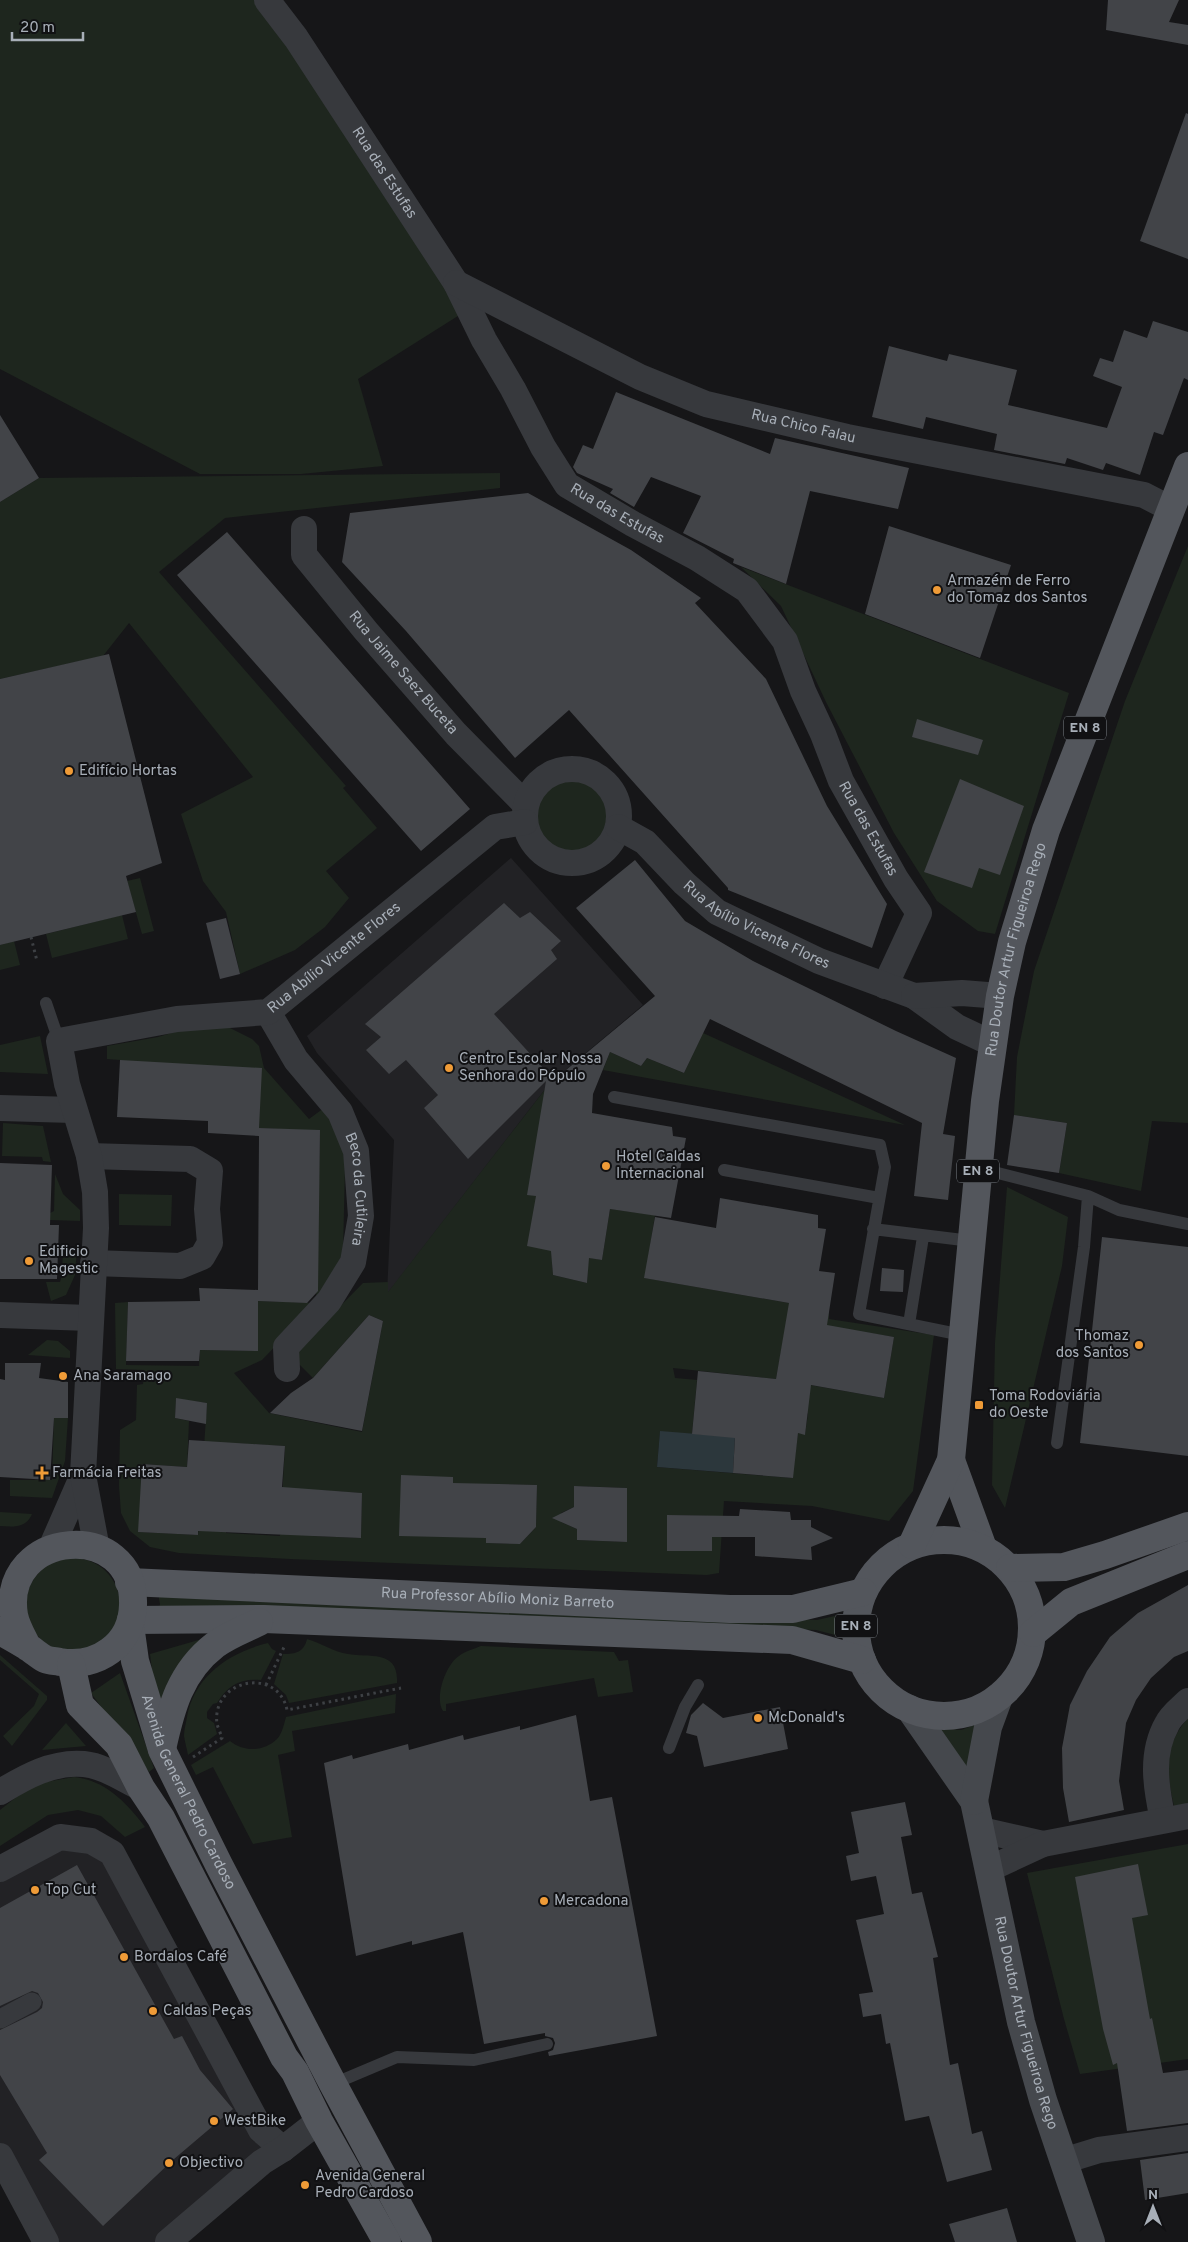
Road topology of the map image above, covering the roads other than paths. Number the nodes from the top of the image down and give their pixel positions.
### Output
1 (267, 0) edge
2 (456, 283) junction
3 (1188, 466) edge
4 (1171, 509) junction
5 (304, 529) dead end
6 (526, 813) junction
7 (618, 827) junction
8 (885, 986) junction
9 (914, 996) junction
10 (1000, 996) junction
11 (46, 1003) dead end
12 (268, 1012) junction
13 (59, 1041) junction
14 (993, 1044) junction
15 (614, 1097) dead end
16 (0, 1108) edge
17 (74, 1110) junction
18 (89, 1156) junction
19 (978, 1168) junction
20 (724, 1170) dead end
21 (1088, 1196) junction
22 (879, 1198) junction
23 (1188, 1224) edge
24 (873, 1229) junction
25 (922, 1236) junction
26 (971, 1241) junction
27 (93, 1263) junction
28 (0, 1315) edge
29 (90, 1318) junction
30 (909, 1324) junction
31 (962, 1335) junction
32 (287, 1369) dead end
33 (1057, 1443) dead end
34 (951, 1460) junction
35 (83, 1475) junction
36 (1188, 1526) edge
37 (912, 1545) junction
38 (983, 1548) junction
39 (97, 1549) junction
40 (41, 1554) junction
41 (1188, 1556) edge
42 (1010, 1568) junction
43 (0, 1569) edge
44 (129, 1582) junction
45 (863, 1592) junction
46 (264, 1619) junction
47 (131, 1622) junction
48 (0, 1631) edge
49 (1033, 1633) junction
50 (27, 1646) junction
51 (862, 1660) junction
52 (71, 1664) junction
53 (698, 1685) dead end
54 (999, 1697) junction
55 (1188, 1700) edge
56 (910, 1709) junction
57 (669, 1748) dead end
58 (162, 1750) junction
59 (141, 1788) junction
60 (0, 1792) edge
61 (974, 1801) junction
62 (1176, 1818) edge
63 (981, 1830) junction
64 (1043, 1844) junction
65 (0, 1869) edge
66 (989, 1869) junction
67 (32, 2002) dead end
68 (0, 2019) edge
69 (547, 2044) dead end
70 (333, 2084) junction
71 (319, 2121) junction
72 (1188, 2138) edge
73 (283, 2149) junction
74 (0, 2156) edge
75 (1063, 2161) junction
76 (46, 2242) edge
77 (168, 2242) edge
78 (387, 2242) edge
79 (418, 2242) edge
80 (1092, 2242) edge

1 - 2 street, Rua das Estufas
2 - 4 street, Rua Chico Falau
2 - 8 street, Rua das Estufas
3 - 4 main road, Rua Doutor Artur Figueiroa Rego / EN 8
4 - 10 main road, Rua Doutor Artur Figueiroa Rego / EN 8
5 - 6 street, Rua Jaime Saez Buceta
6 - 7 street
6 - 7 street
6 - 12 street, Rua Abílio Vicente Flores
7 - 8 street, Rua Abílio Vicente Flores
8 - 9 street, Rua Abílio Vicente Flores
9 - 10 street, Rua Abílio Vicente Flores
9 - 14 street, Rua Abílio Vicente Flores
10 - 14 main road, Rua Doutor Artur Figueiroa Rego / EN 8
11 - 13 lane
12 - 13 street, Rua Abílio Vicente Flores
12 - 32 street, Beco da Cutileira
13 - 17 street
14 - 19 main road, Rua Doutor Artur Figueiroa Rego / EN 8
15 - 22 lane
16 - 17 street
17 - 18 street
18 - 27 street
18 - 27 street
19 - 21 lane
19 - 26 main road, Rua Doutor Artur Figueiroa Rego / EN 8
20 - 22 lane
21 - 23 lane
21 - 33 lane
22 - 24 lane
24 - 25 lane
24 - 30 lane
25 - 26 lane
25 - 30 lane
26 - 31 main road, Rua Doutor Artur Figueiroa Rego / EN 8
27 - 29 street
28 - 29 street
29 - 35 street
30 - 31 lane
31 - 34 main road, Rua Doutor Artur Figueiroa Rego / EN 8
34 - 37 main road, Rua Doutor Artur Figueiroa Rego / EN 8
34 - 38 main road, Rua Doutor Artur Figueiroa Rego / EN 8
35 - 39 street
35 - 40 street
36 - 42 main road
37 - 38 main road, EN 8
37 - 45 main road, EN 8
38 - 42 main road, EN 8
39 - 40 main road
39 - 44 main road
40 - 43 main road
40 - 50 main road
41 - 49 main road
42 - 49 main road, EN 8
44 - 45 main road, Rua Professor Abílio Moniz Barreto
44 - 47 main road
45 - 51 main road, EN 8
46 - 47 main road, Rua Professor Abílio Moniz Barreto
46 - 51 main road, Rua Professor Abílio Moniz Barreto
46 - 58 main road
47 - 52 main road
47 - 58 main road, Avenida General Pedro Cardoso
48 - 50 main road
49 - 54 main road, EN 8
50 - 52 main road
51 - 56 main road, EN 8
52 - 59 main road, Avenida General Pedro Cardoso
53 - 57 lane
54 - 56 main road, EN 8
54 - 61 main road, Rua Doutor Artur Figueiroa Rego / EN 8
55 - 62 street
56 - 61 main road, Rua Doutor Artur Figueiroa Rego / EN 8
58 - 70 main road, Avenida General Pedro Cardoso
59 - 60 street
59 - 71 main road, Avenida General Pedro Cardoso
61 - 63 main road, Rua Doutor Artur Figueiroa Rego / EN 8
62 - 64 street
63 - 64 street
63 - 66 main road, Rua Doutor Artur Figueiroa Rego / EN 8
64 - 66 street
65 - 73 street
66 - 75 main road, Rua Doutor Artur Figueiroa Rego / EN 8
67 - 68 street
69 - 70 lane
70 - 79 main road, Avenida General Pedro Cardoso
71 - 73 street
71 - 78 main road, Avenida General Pedro Cardoso
72 - 75 street
73 - 77 street
74 - 76 street
75 - 80 main road, Rua Doutor Artur Figueiroa Rego / EN 8

